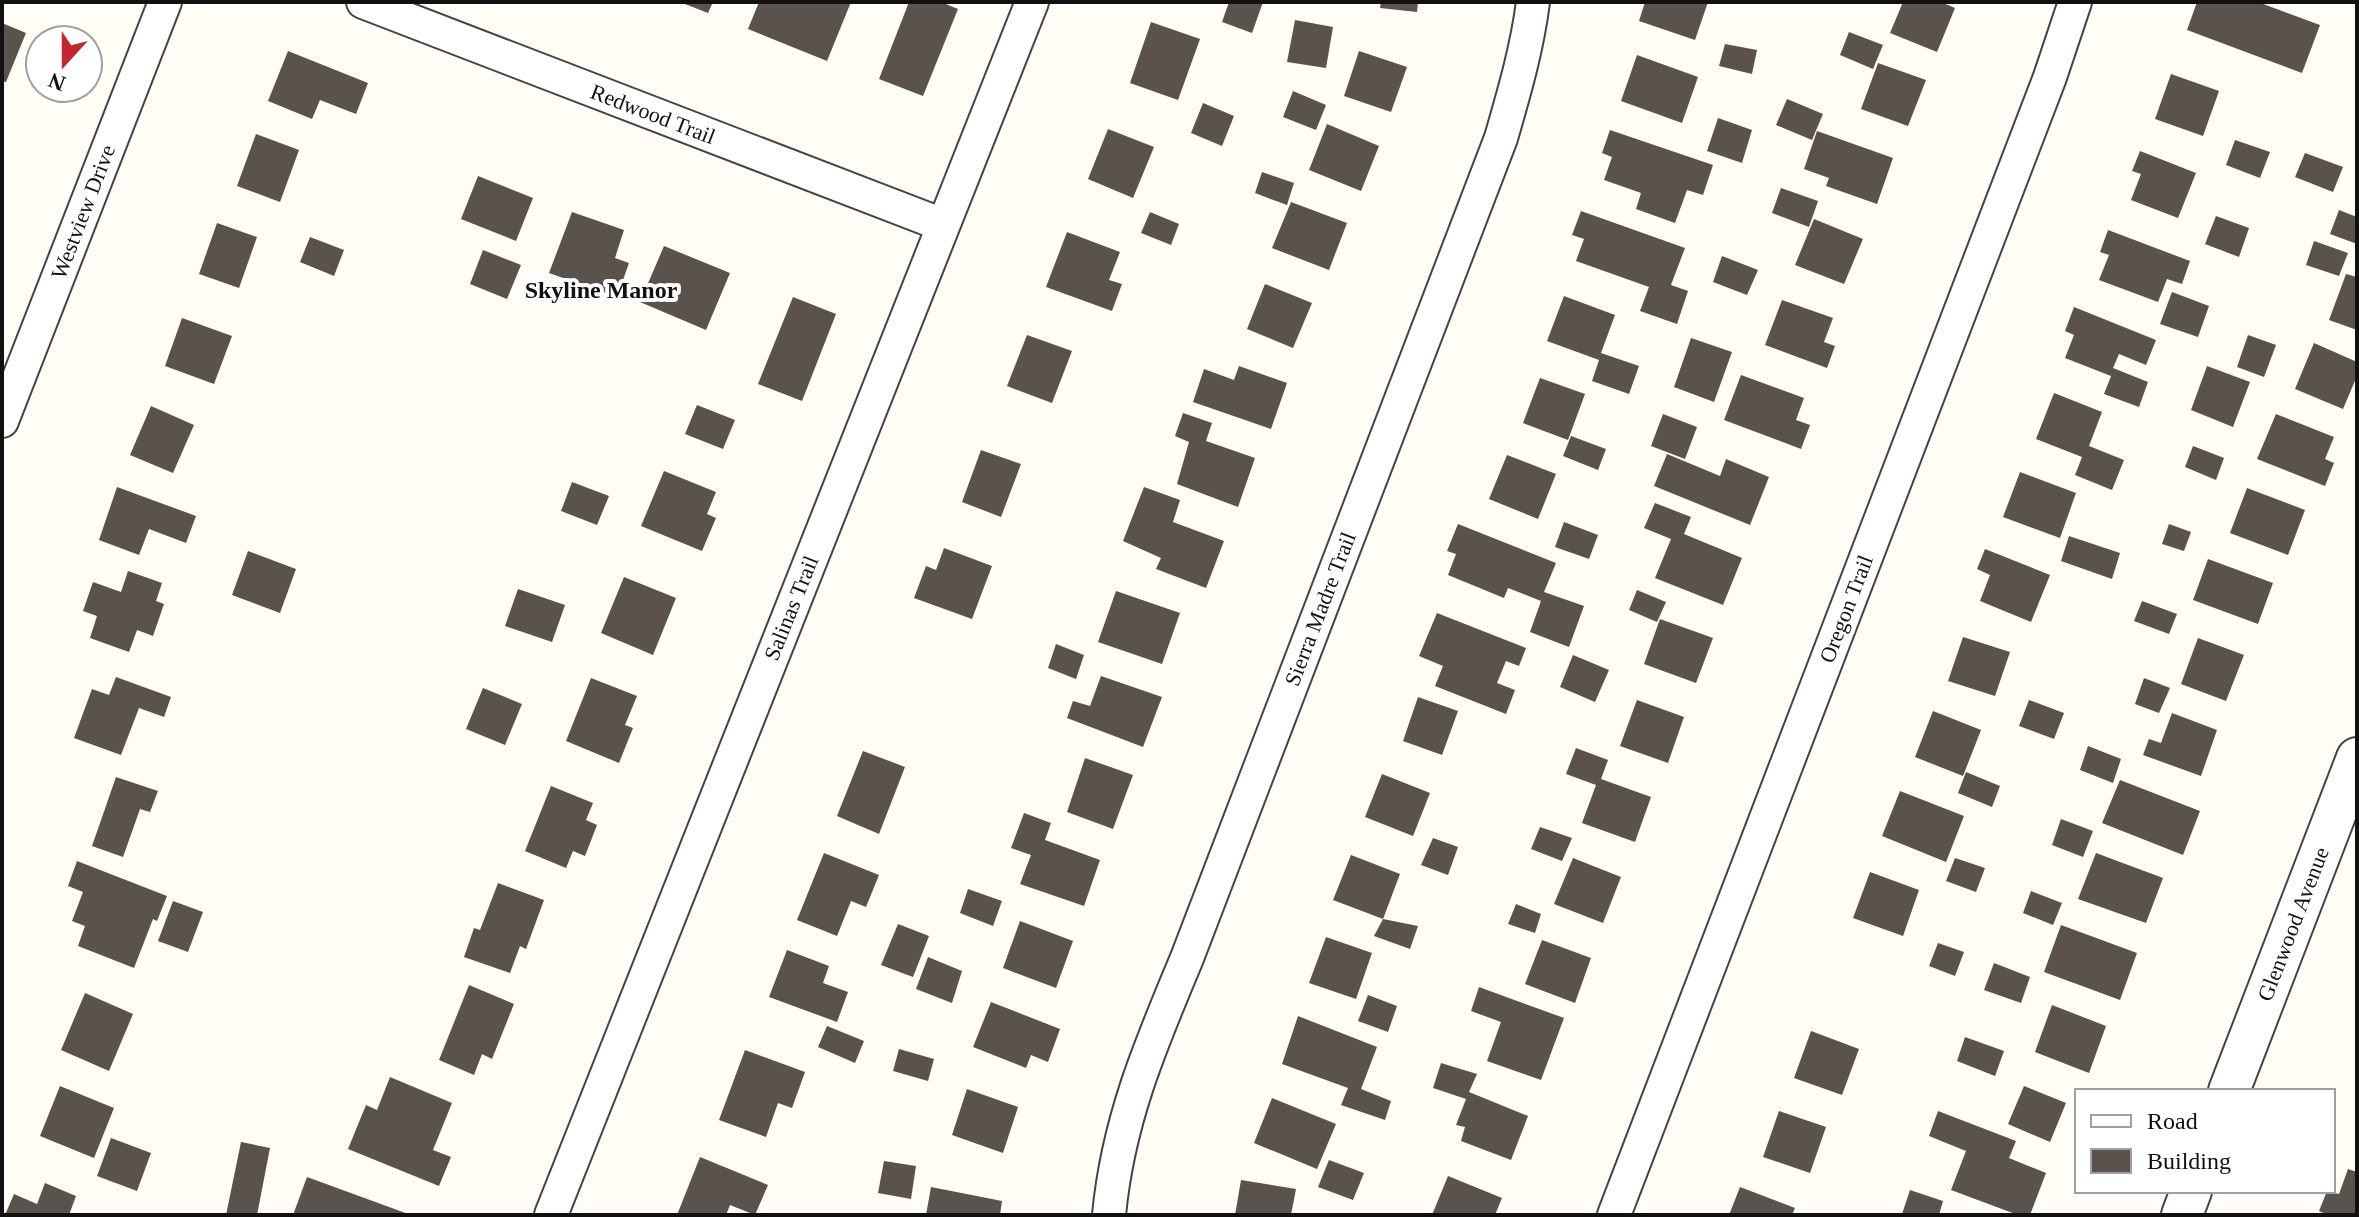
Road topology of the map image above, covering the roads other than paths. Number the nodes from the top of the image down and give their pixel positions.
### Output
1 (165, 2) edge
2 (363, 2) edge
3 (1032, 2) edge
4 (1533, 2) edge
5 (2075, 2) edge
6 (943, 225) junction
7 (2, 421) edge
8 (2357, 758) edge
9 (2230, 1089) edge
10 (2190, 1193) edge
11 (551, 1215) edge
12 (1109, 1215) edge
13 (1614, 1215) edge
14 (2182, 1215) edge

1 - 7 street, Westview Drive
2 - 6 street, Redwood Trail
3 - 6 street, Salinas Trail
4 - 12 street, Sierra Madre Trail
5 - 13 street, Oregon Trail
6 - 11 street, Salinas Trail
8 - 9 street, Glenwood Avenue
10 - 14 street

